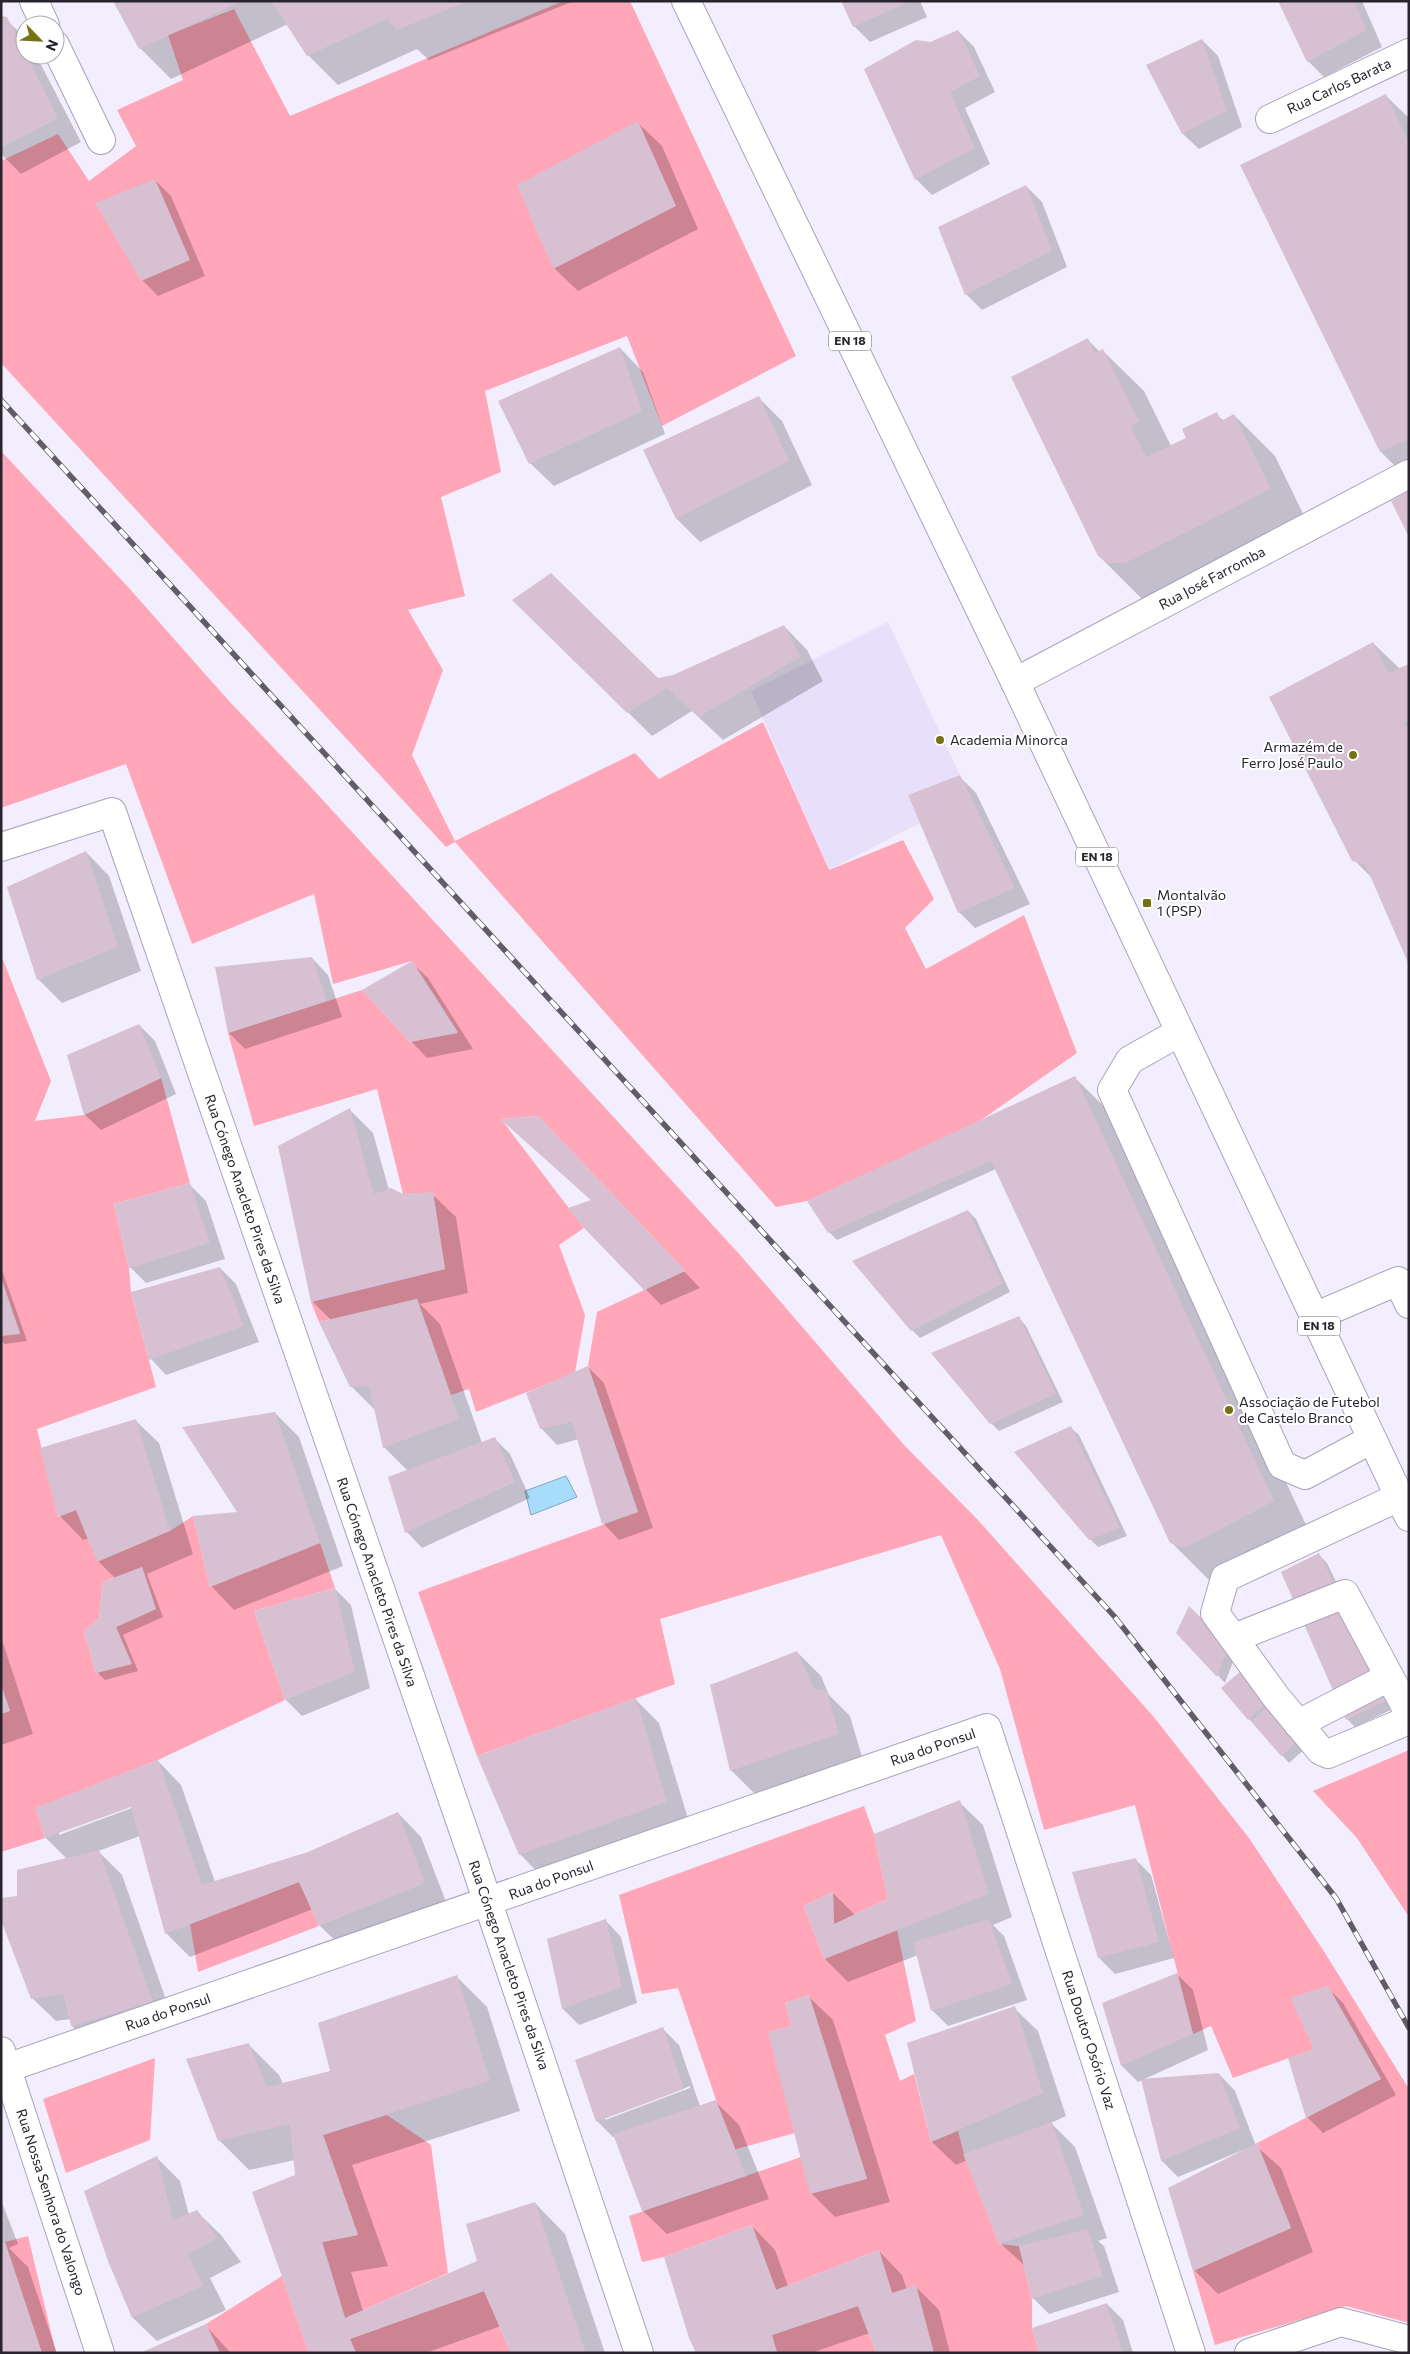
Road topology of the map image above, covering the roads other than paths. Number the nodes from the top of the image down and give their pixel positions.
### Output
1 (34, 1) edge
2 (686, 1) edge
3 (40, 15) edge
4 (1409, 53) edge
5 (65, 65) edge
6 (1270, 119) dead end
7 (101, 140) dead end
8 (1409, 474) edge
9 (1015, 682) junction
10 (1, 847) edge
11 (1180, 1032) junction
12 (1409, 1304) edge
13 (1314, 1317) junction
14 (1372, 1439) junction
15 (1404, 1507) edge
16 (1234, 1638) junction
17 (1389, 1677) junction
18 (1409, 1713) edge
19 (1409, 1720) edge
20 (1298, 1724) junction
21 (987, 1728) joint
22 (488, 1903) junction
23 (3, 2063) edge
24 (1409, 2340) edge
25 (100, 2353) edge
26 (639, 2353) edge
27 (1192, 2353) edge
28 (1249, 2353) edge

1 - 3 street
2 - 9 street, EN 18
4 - 6 street, Rua Carlos Barata
5 - 7 street
8 - 9 street, Rua José Farromba
9 - 11 street, EN 18
10 - 22 street, Rua Cónego Anacleto Pires da Silva
11 - 13 street, EN 18
11 - 14 street
12 - 13 street
13 - 14 street, EN 18
14 - 15 street, EN 18
15 - 16 street
16 - 17 street
16 - 20 street
17 - 18 street
17 - 20 street
19 - 20 street
21 - 22 street, Rua do Ponsul
21 - 27 street, Rua Doutor Osório Vaz
22 - 23 street, Rua do Ponsul
22 - 26 street, Rua Cónego Anacleto Pires da Silva
23 - 25 street, Rua Nossa Senhora do Valongo
24 - 28 street

